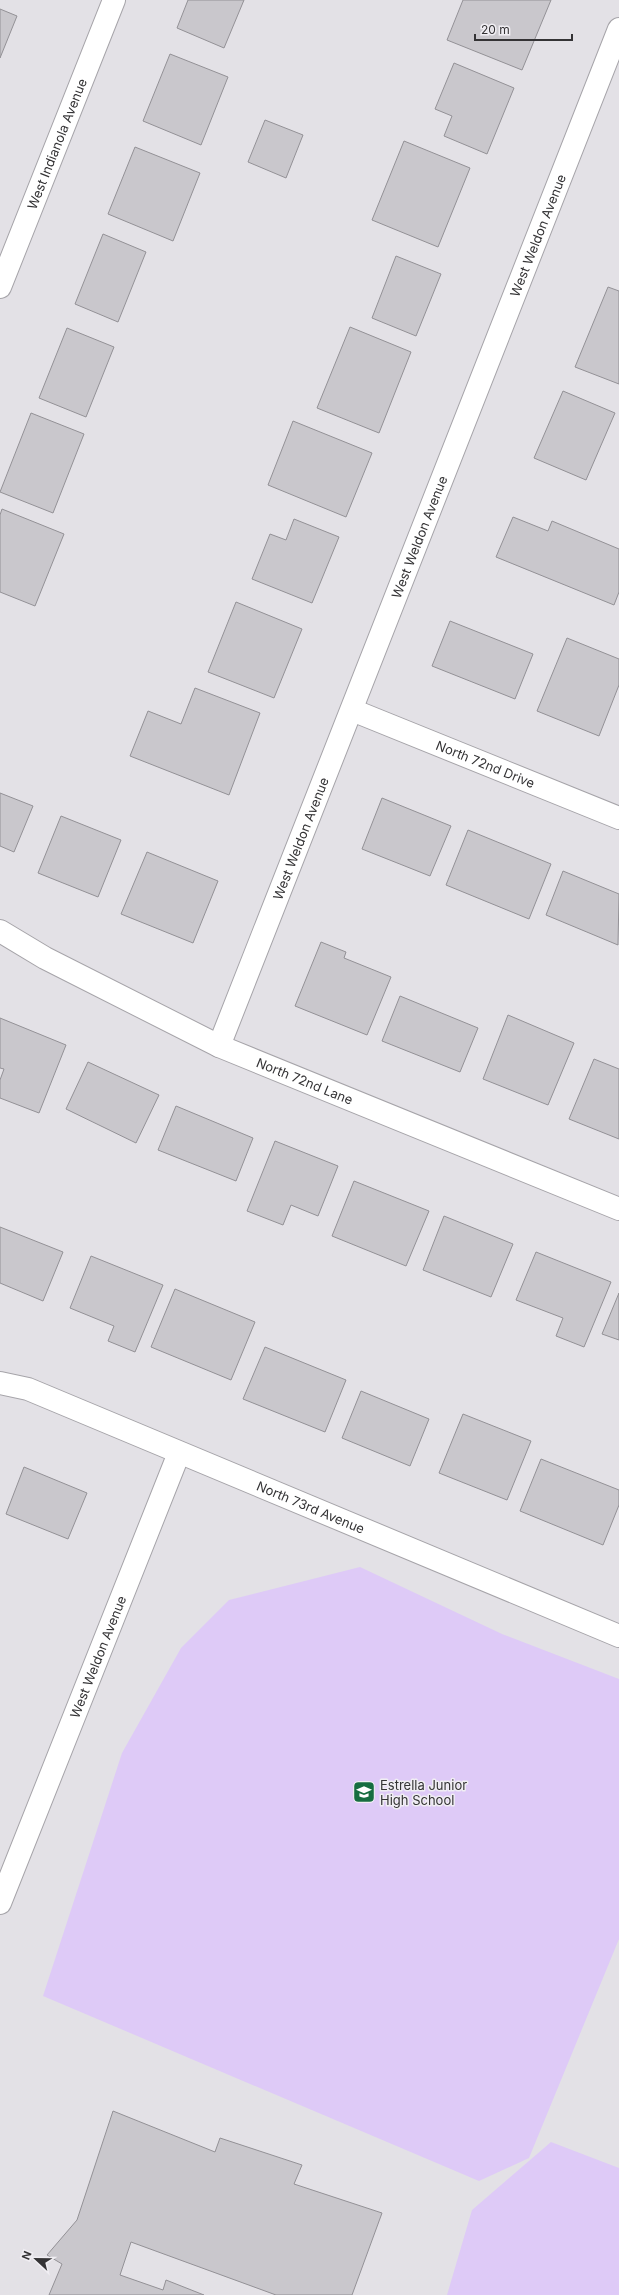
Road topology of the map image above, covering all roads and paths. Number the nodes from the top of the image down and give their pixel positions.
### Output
1 (114, 0) edge
2 (619, 29) edge
3 (0, 287) edge
4 (352, 710) junction
5 (619, 818) edge
6 (0, 931) edge
7 (219, 1046) junction
8 (619, 1209) edge
9 (0, 1384) edge
10 (179, 1453) junction
11 (619, 1636) edge
12 (8, 1858) edge
13 (0, 1903) edge

1 - 3 street, West Indianola Avenue
2 - 4 street, West Weldon Avenue
4 - 5 street, North 72nd Drive
4 - 7 street, West Weldon Avenue
6 - 7 street, North 72nd Lane
7 - 8 street, North 72nd Lane
9 - 10 street, North 73rd Avenue
10 - 11 street, North 73rd Avenue
10 - 12 street, West Weldon Avenue
12 - 13 street, West Weldon Avenue

